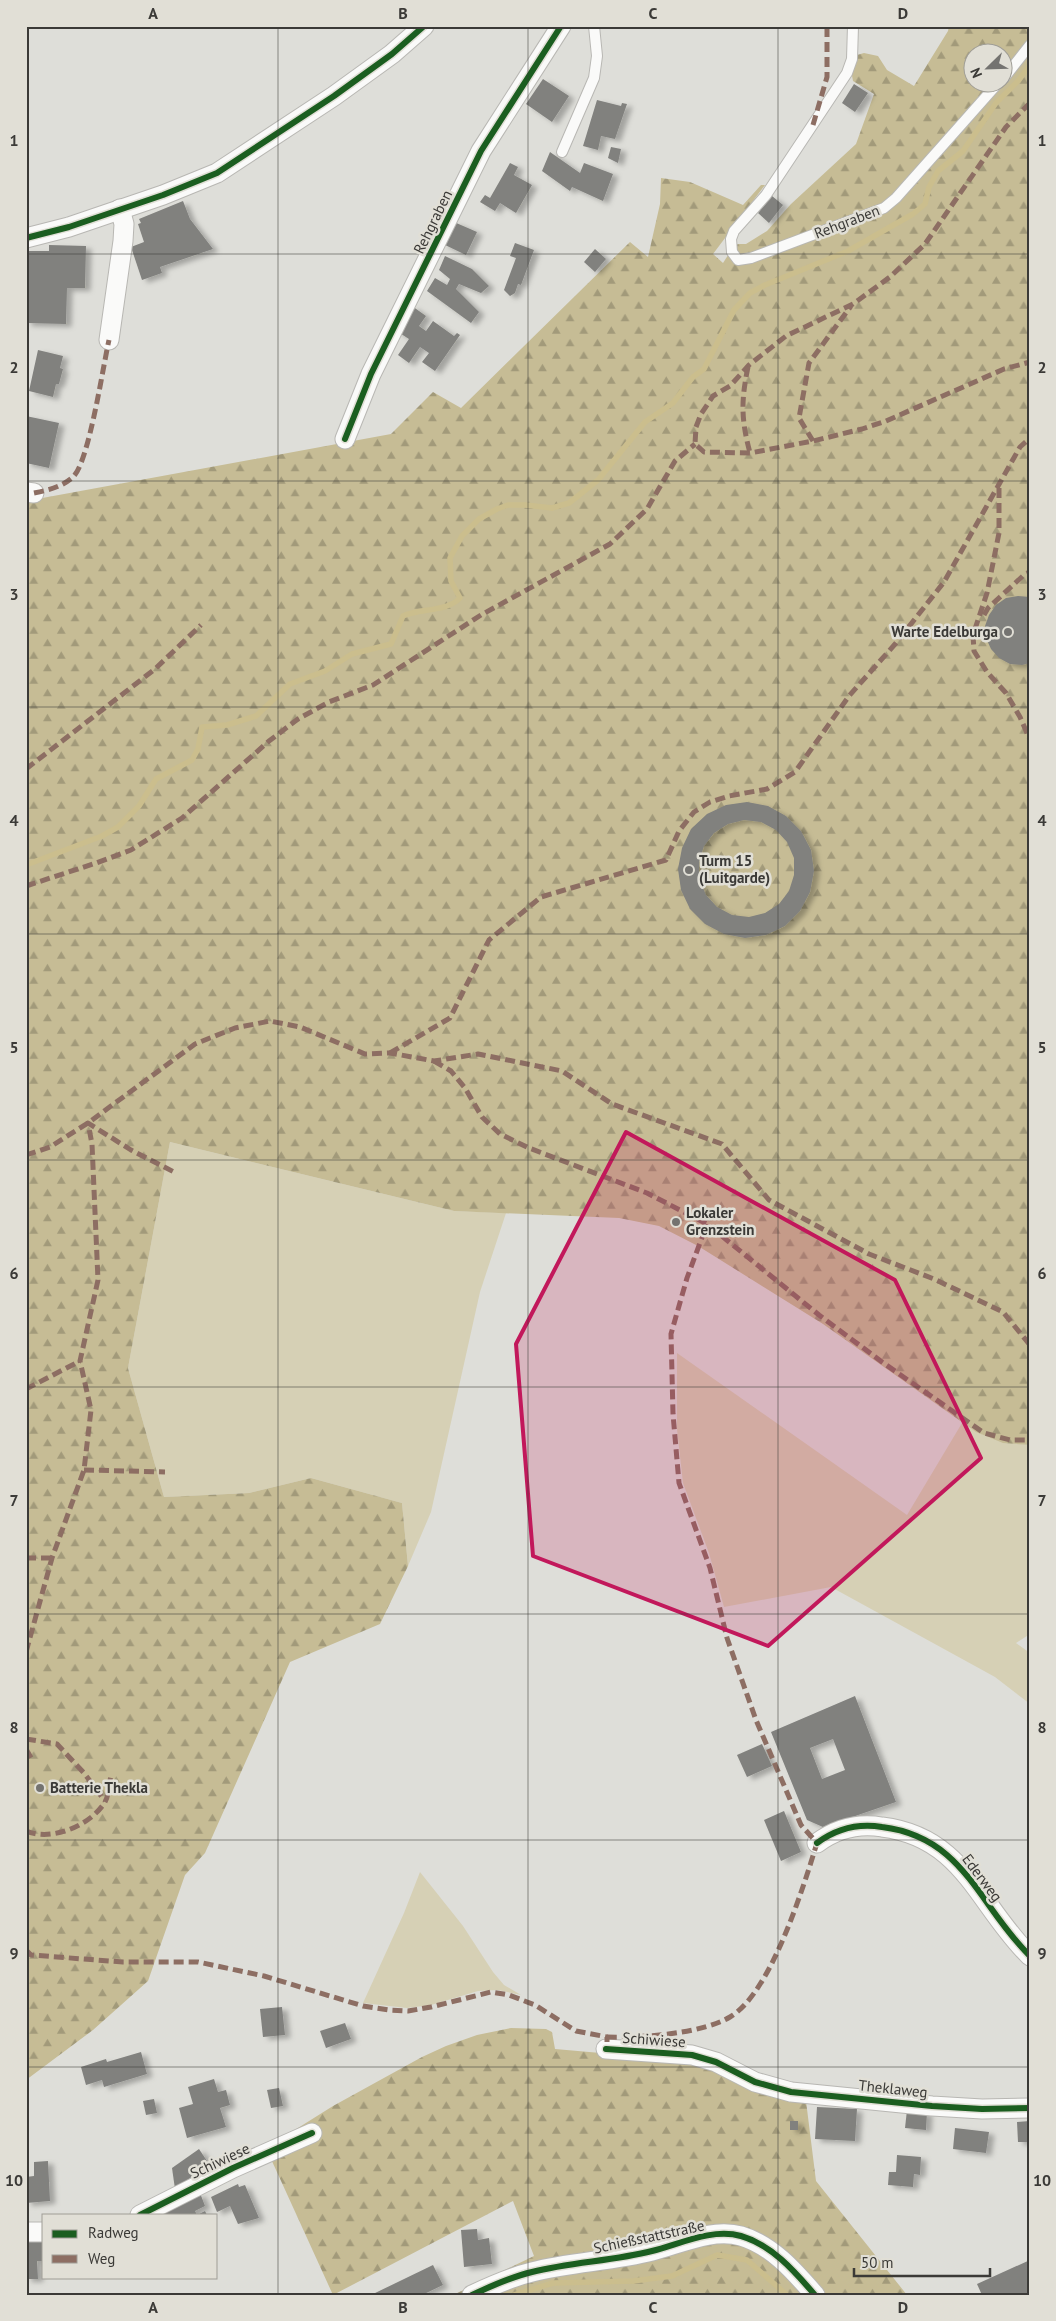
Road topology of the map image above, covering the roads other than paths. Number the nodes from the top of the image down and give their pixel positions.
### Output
1 (424, 26) edge
2 (561, 26) edge
3 (594, 26) edge
4 (854, 26) edge
5 (1030, 45) edge
6 (1014, 65) edge
7 (990, 92) edge
8 (562, 152) dead end
9 (120, 209) junction
10 (26, 238) edge
11 (109, 340) dead end
12 (345, 439) dead end
13 (817, 1843) dead end
14 (1030, 1956) edge
15 (606, 2049) dead end
16 (755, 2082) joint
17 (1030, 2108) edge
18 (312, 2133) dead end
19 (142, 2214) edge
20 (26, 2232) edge
21 (42, 2232) edge
22 (472, 2295) edge
23 (815, 2295) edge

1 - 9 street
2 - 12 street, Rehgraben
3 - 8 lane
4 - 7 lane, Rehgraben
5 - 6 lane
9 - 10 street
9 - 11 street
13 - 14 street, Ederweg
15 - 16 street, Schiwiese
16 - 17 street, Theklaweg
18 - 19 street, Schiwiese
20 - 21 street
22 - 23 street, Schießstattstraße

